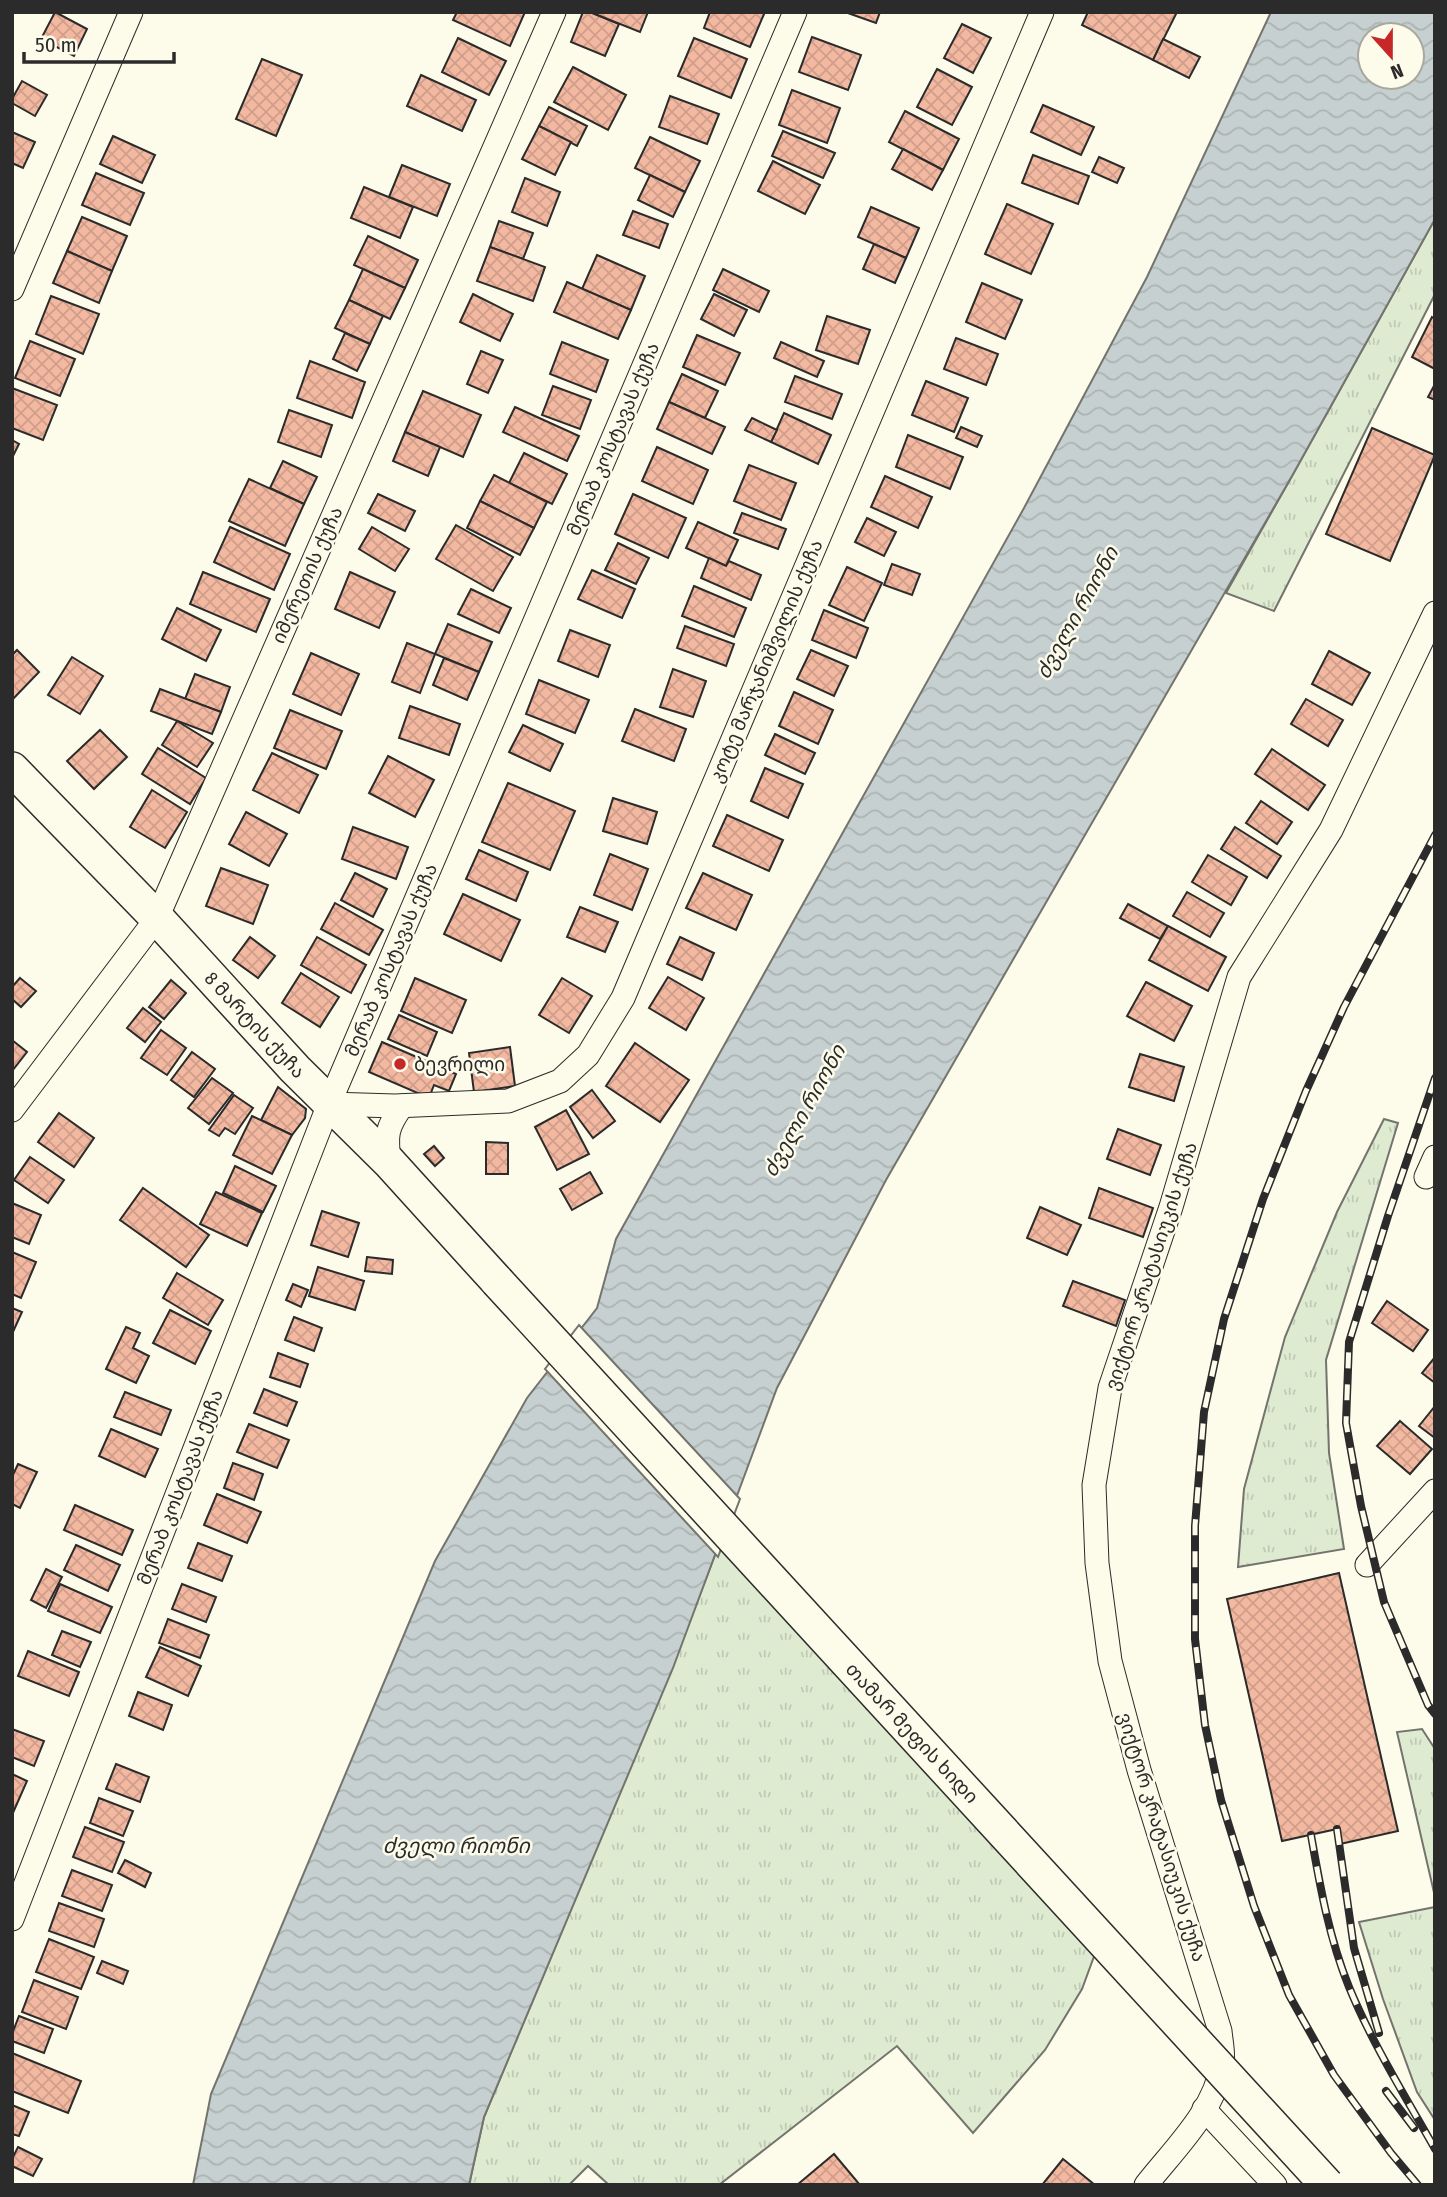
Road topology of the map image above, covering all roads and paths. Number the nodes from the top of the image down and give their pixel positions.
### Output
1 (131, 12) edge
2 (554, 12) edge
3 (795, 12) edge
4 (1042, 12) edge
5 (12, 289) edge
6 (1435, 613) edge
7 (12, 769) edge
8 (157, 918) junction
9 (329, 1104) junction
10 (402, 1106) junction
11 (12, 1110) edge
12 (389, 1162) junction
13 (497, 1281) joint
14 (1435, 1491) edge
15 (1367, 1565) dead end
16 (12, 1919) edge
17 (1204, 2109) junction
18 (1146, 2185) edge
19 (1275, 2185) edge
20 (1327, 2185) edge

1 - 5 street
2 - 8 street, იმერეთის ქუჩა
3 - 9 street, მერაბ კოსტავას ქუჩა
4 - 10 street, კოტე მარჯანიშვილის ქუჩა
6 - 17 street, ვიქტორ კრატასიუკის ქუჩა
7 - 8 highway, 8 მარტის ქუჩა
8 - 9 highway, 8 მარტის ქუჩა
8 - 11 street, იმერეთის ქუჩა
9 - 10 street, კოტე მარჯანიშვილის ქუჩა
9 - 12 highway, 8 მარტის ქუჩა
9 - 16 street, მერაბ კოსტავას ქუჩა
10 - 12 street
12 - 13 highway, 8 მარტის ქუჩა
13 - 20 highway, თამარ მეფის ხიდი, bridge
14 - 15 street
17 - 18 street, ვიქტორ კრატასიუკის ქუჩა
17 - 19 street

